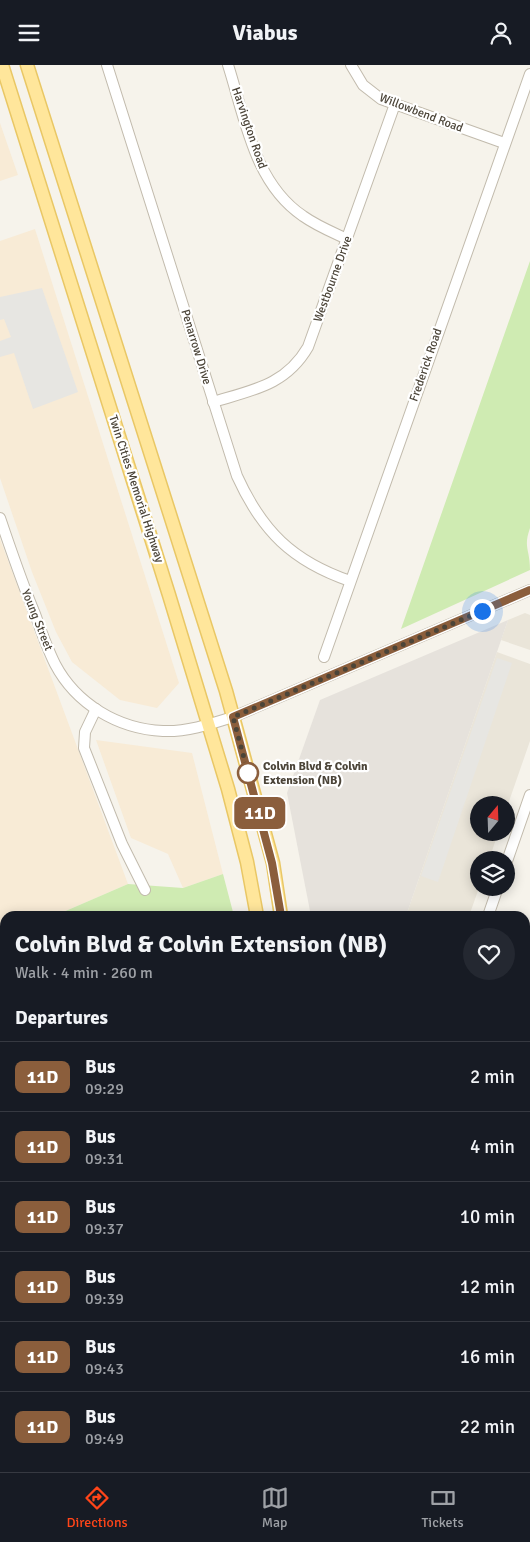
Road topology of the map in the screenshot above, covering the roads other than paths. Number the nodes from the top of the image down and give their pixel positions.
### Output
1 (2, 65) edge
2 (26, 65) edge
3 (107, 65) edge
4 (228, 65) edge
5 (351, 65) edge
6 (530, 74) edge
7 (395, 104) junction
8 (504, 143) junction
9 (347, 239) junction
10 (213, 402) junction
11 (0, 518) edge
12 (350, 581) junction
13 (530, 590) edge
14 (324, 657) dead end
15 (96, 709) junction
16 (233, 717) junction
17 (208, 725) junction
18 (530, 795) edge
19 (511, 851) edge
20 (145, 890) dead end
21 (495, 896) edge
22 (257, 911) edge
23 (280, 911) edge
24 (490, 911) edge

1 - 17 main road, Twin Cities Memorial Highway
2 - 16 main road, Twin Cities Memorial Highway
3 - 10 street, Penarrow Drive
4 - 9 street, Harvington Road
5 - 7 street, Willowbend Road
6 - 8 street, Frederick Road
7 - 8 street, Willowbend Road
7 - 9 street, Westbourne Drive
8 - 12 street, Frederick Road
9 - 10 street, Westbourne Drive
10 - 12 street, Penarrow Drive
11 - 15 street, Young Street
12 - 14 street, Frederick Road
13 - 16 street, Young Street
15 - 17 street, Young Street
15 - 20 street
16 - 17 street, Young Street
16 - 23 main road, Twin Cities Memorial Highway
17 - 22 main road, Twin Cities Memorial Highway
18 - 19 street
21 - 24 street

